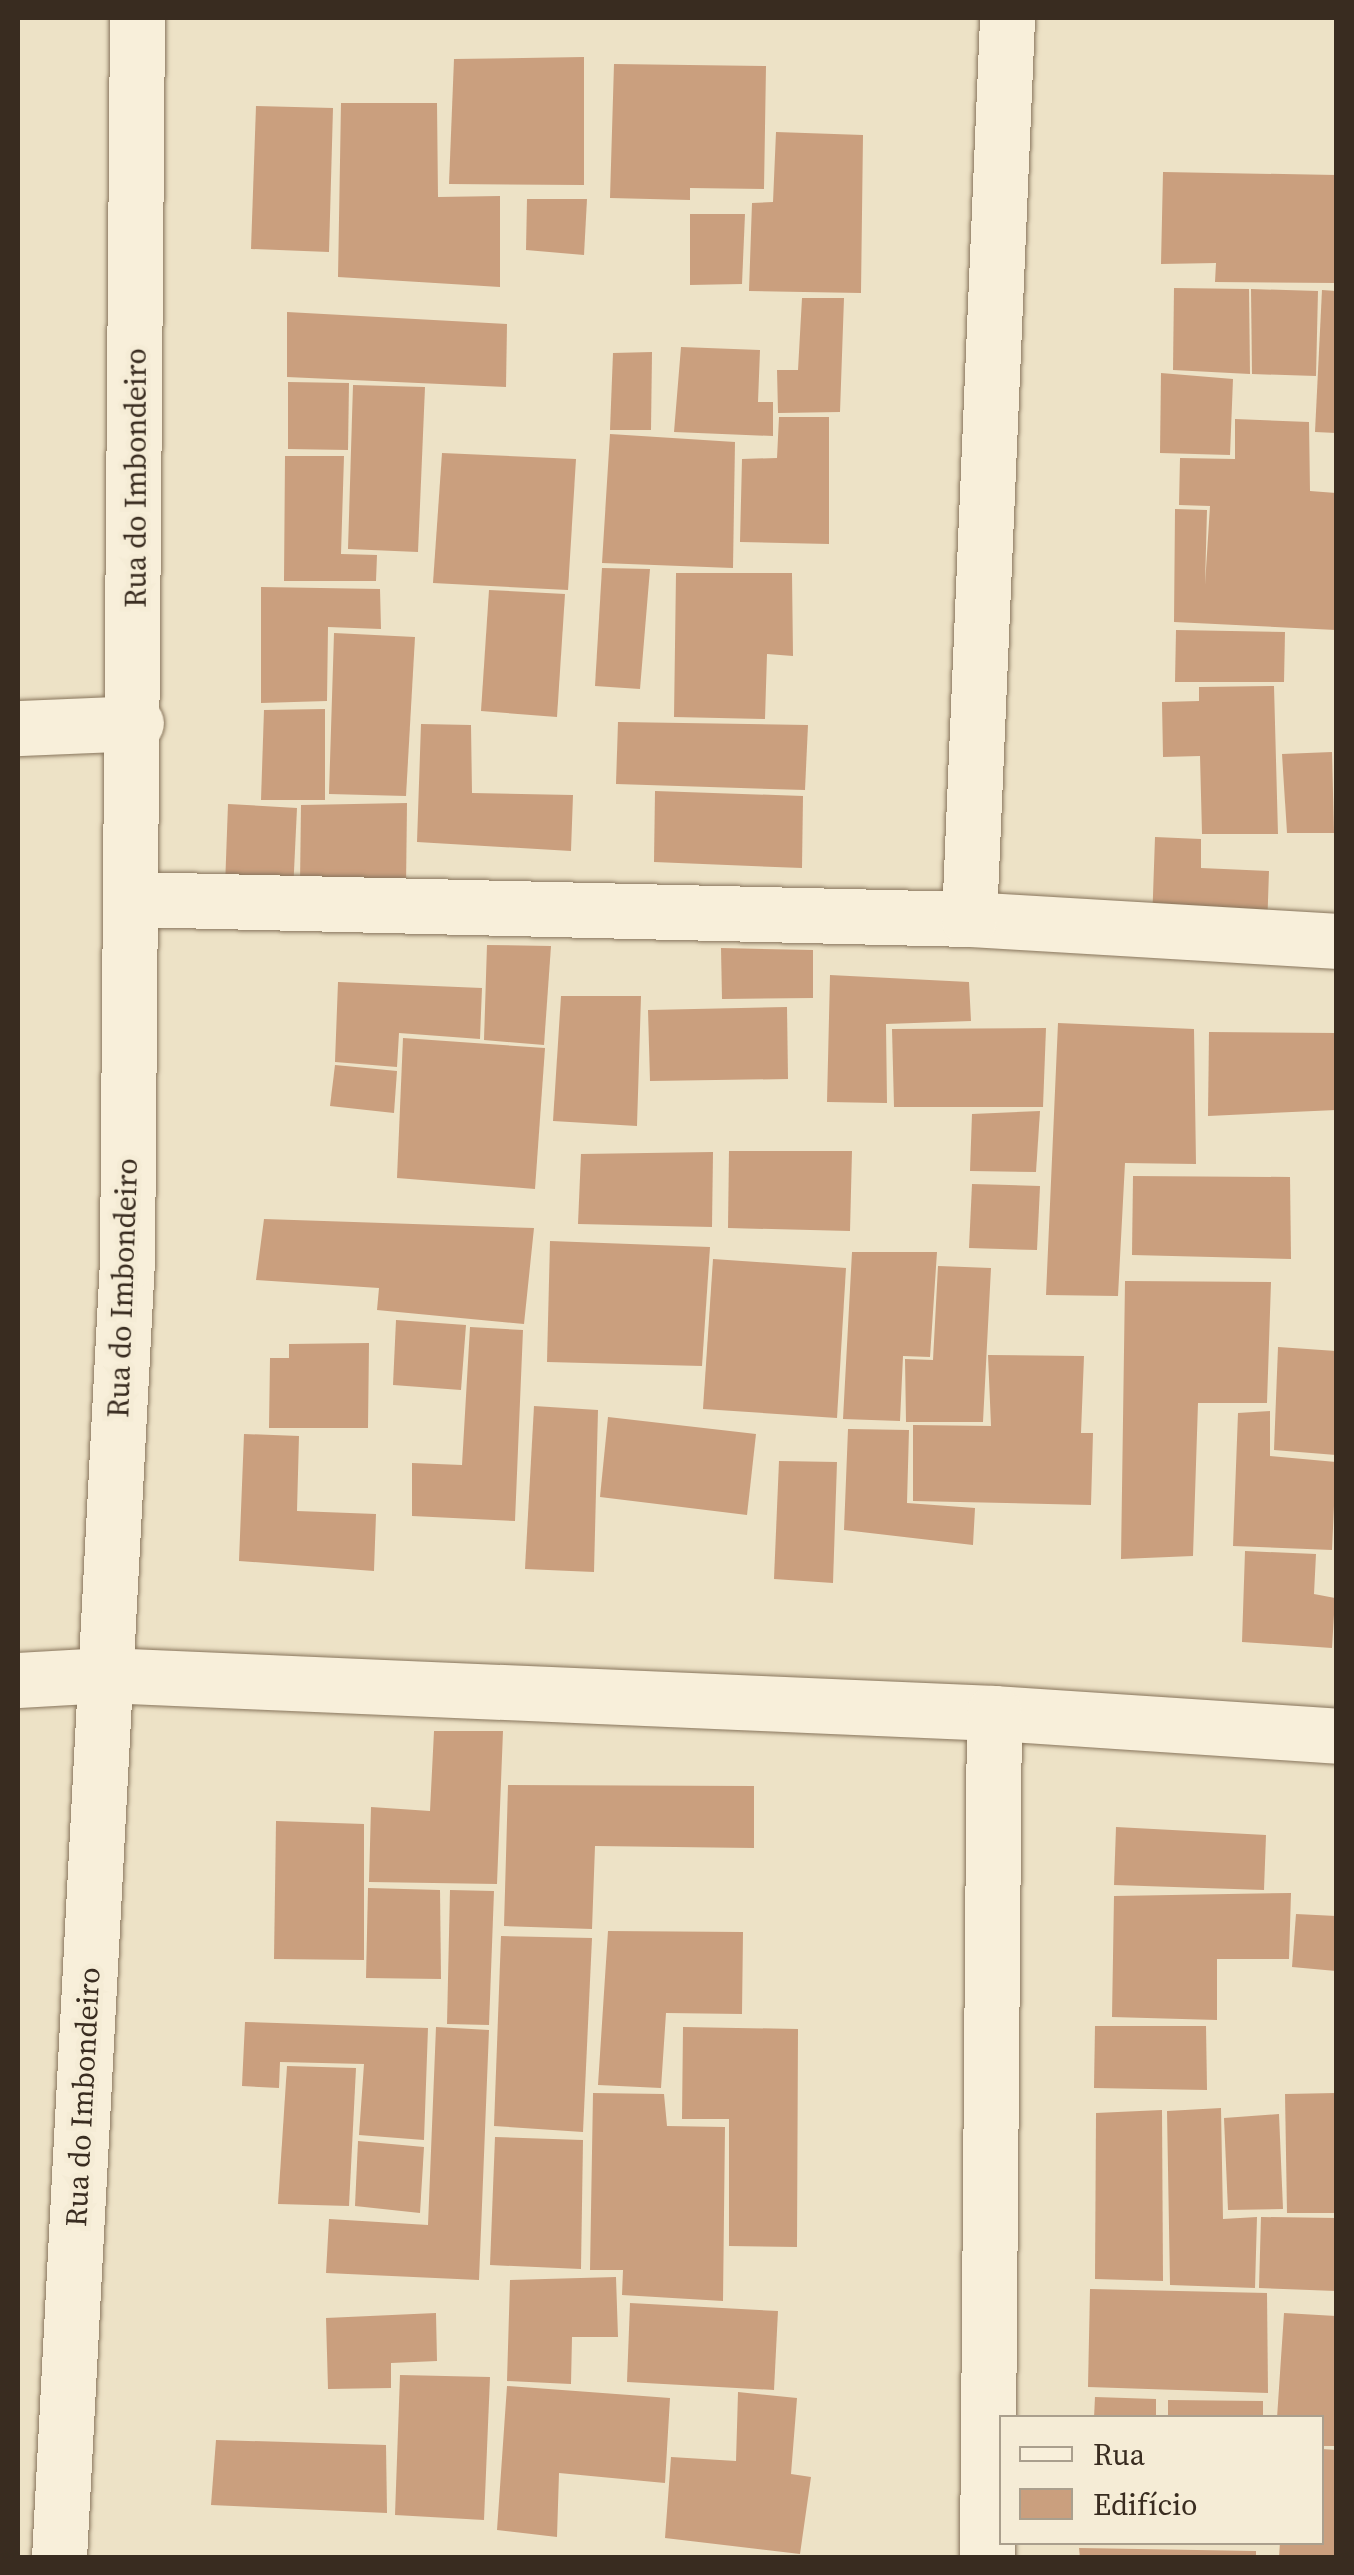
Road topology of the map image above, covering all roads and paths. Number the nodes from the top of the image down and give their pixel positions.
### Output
1 (137, 18) edge
2 (1008, 18) edge
3 (136, 723) junction
4 (18, 728) edge
5 (134, 899) junction
6 (970, 920) junction
7 (1336, 941) edge
8 (104, 1675) junction
9 (18, 1680) edge
10 (994, 1713) junction
11 (1336, 1736) edge
12 (60, 2558) edge
13 (987, 2558) edge

1 - 3 street, Rua do Imbondeiro
2 - 6 street
3 - 4 street
3 - 5 street, Rua do Imbondeiro
5 - 6 street
5 - 8 street, Rua do Imbondeiro
6 - 7 street
8 - 9 street
8 - 10 street
8 - 12 street, Rua do Imbondeiro
10 - 11 street
10 - 13 street

